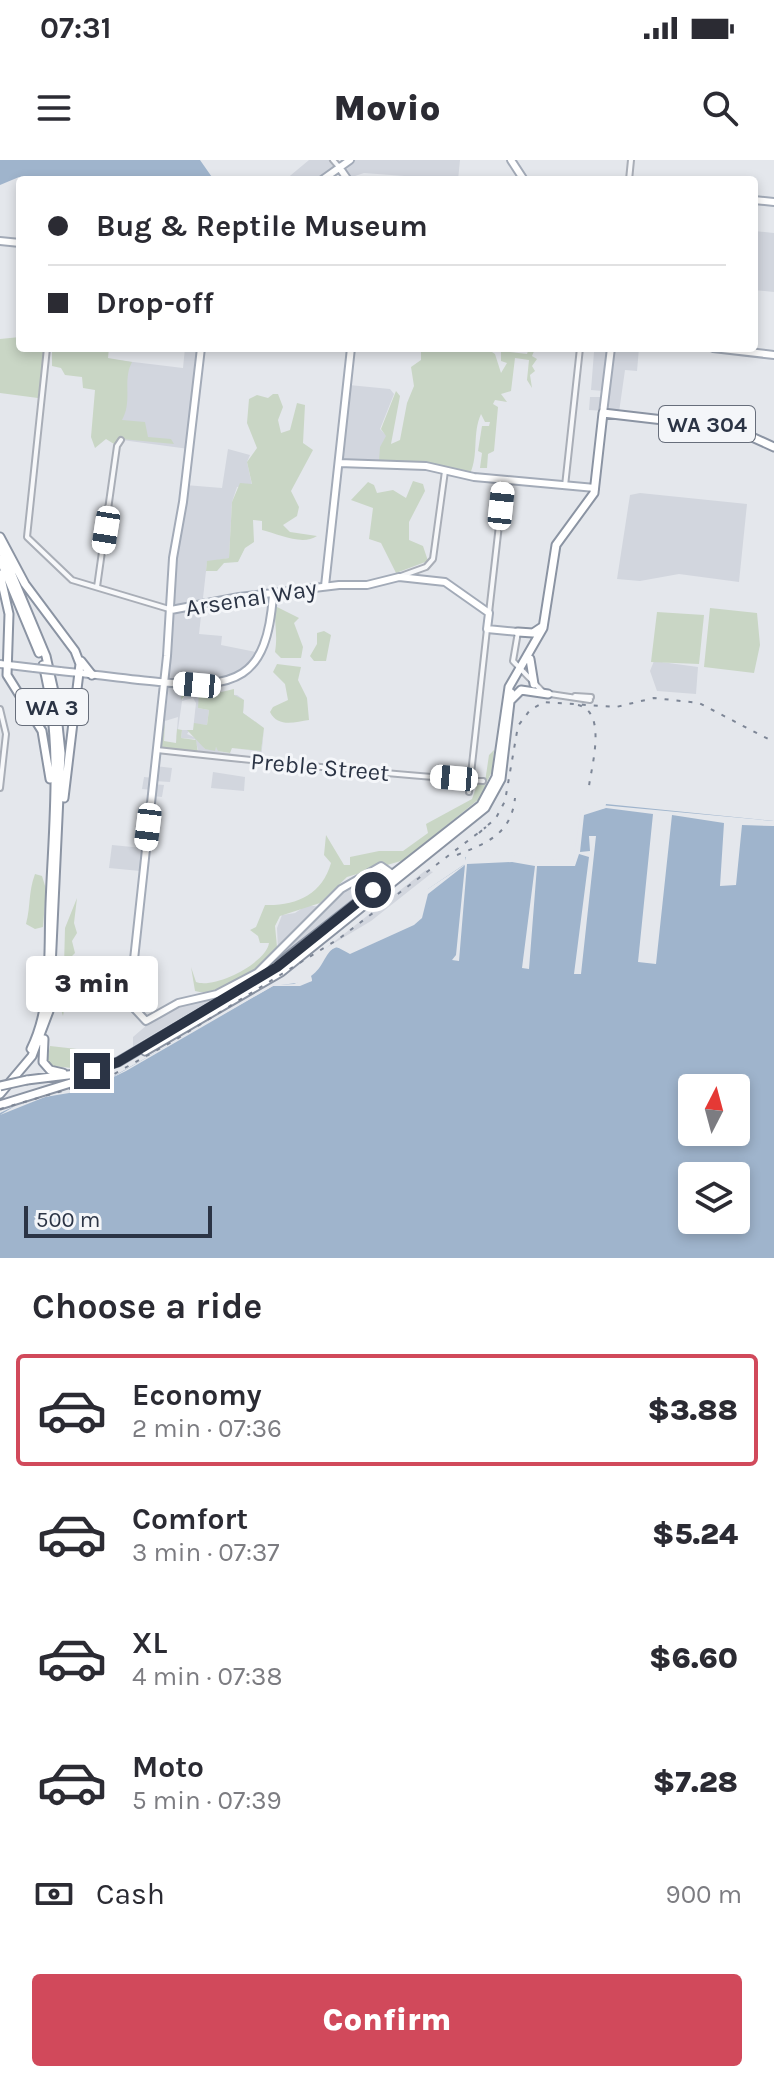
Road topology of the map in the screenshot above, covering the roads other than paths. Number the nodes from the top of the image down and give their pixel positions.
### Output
1 (333, 160) edge
2 (350, 160) edge
3 (339, 167) junction
4 (327, 176) edge
5 (345, 176) edge
6 (47, 352) edge
7 (201, 352) edge
8 (351, 352) edge
9 (580, 352) edge
10 (611, 352) edge
11 (748, 352) edge
12 (774, 355) edge
13 (603, 413) junction
14 (619, 415) junction
15 (603, 426) junction
16 (121, 440) dead end
17 (774, 447) edge
18 (339, 463) junction
19 (445, 471) junction
20 (504, 479) junction
21 (597, 485) junction
22 (565, 486) junction
23 (0, 537) edge
24 (0, 546) edge
25 (0, 559) edge
26 (0, 574) edge
27 (399, 577) junction
28 (325, 586) junction
29 (97, 587) junction
30 (273, 595) junction
31 (171, 610) junction
32 (489, 613) junction
33 (544, 625) junction
34 (487, 629) junction
35 (518, 632) junction
36 (77, 656) junction
37 (530, 659) junction
38 (2, 664) edge
39 (520, 671) junction
40 (0, 673) edge
41 (80, 673) junction
42 (92, 675) junction
43 (165, 682) junction
44 (534, 684) junction
45 (10, 685) junction
46 (548, 694) junction
47 (591, 698) dead end
48 (510, 702) junction
49 (0, 709) edge
50 (157, 750) junction
51 (470, 780) junction
52 (483, 781) dead end
53 (0, 788) edge
54 (469, 792) dead end
55 (58, 836) junction
56 (52, 865) junction
57 (395, 877) junction
58 (46, 1025) junction
59 (130, 1056) junction
60 (12, 1080) junction
61 (0, 1090) edge
62 (0, 1105) edge

1 - 3 street
2 - 3 main road
3 - 4 main road
3 - 5 main road
6 - 29 street, Arsenal Way
7 - 31 main road
8 - 18 main road
9 - 22 street
10 - 13 main road
11 - 12 main road
13 - 14 highway, WA 304
13 - 15 highway
14 - 15 highway
14 - 17 highway, WA 304
15 - 21 highway
16 - 29 street
18 - 19 main road
18 - 28 main road
19 - 20 main road
19 - 27 street
20 - 22 main road
20 - 32 street
21 - 22 main road
21 - 33 highway
21 - 37 highway
23 - 36 highway
24 - 55 highway, WA 3
25 - 56 highway, WA 3
26 - 38 highway
27 - 28 main road, Arsenal Way
27 - 32 main road, Arsenal Way
28 - 30 main road, Arsenal Way
29 - 31 street, Arsenal Way
30 - 31 main road, Arsenal Way
30 - 43 main road
31 - 43 main road
32 - 34 main road
33 - 35 highway
33 - 39 highway
34 - 35 main road
34 - 51 street
35 - 39 street
36 - 41 highway
36 - 42 highway
37 - 39 highway
37 - 44 highway
38 - 41 main road, bridge
38 - 45 highway
39 - 44 street
39 - 48 highway
39 - 57 highway
40 - 45 highway
41 - 42 main road
41 - 55 highway
42 - 43 main road
43 - 50 main road
44 - 46 street
45 - 56 highway
46 - 47 street
46 - 48 highway
48 - 57 highway
49 - 53 street
50 - 51 street, Preble Street
50 - 57 main road
51 - 52 street, Preble Street
51 - 54 street
55 - 58 highway, WA 3
56 - 60 highway, WA 3
57 - 59 highway
58 - 59 highway
58 - 60 highway, WA 3
59 - 61 highway, bridge
59 - 62 highway
60 - 61 highway, WA 3

